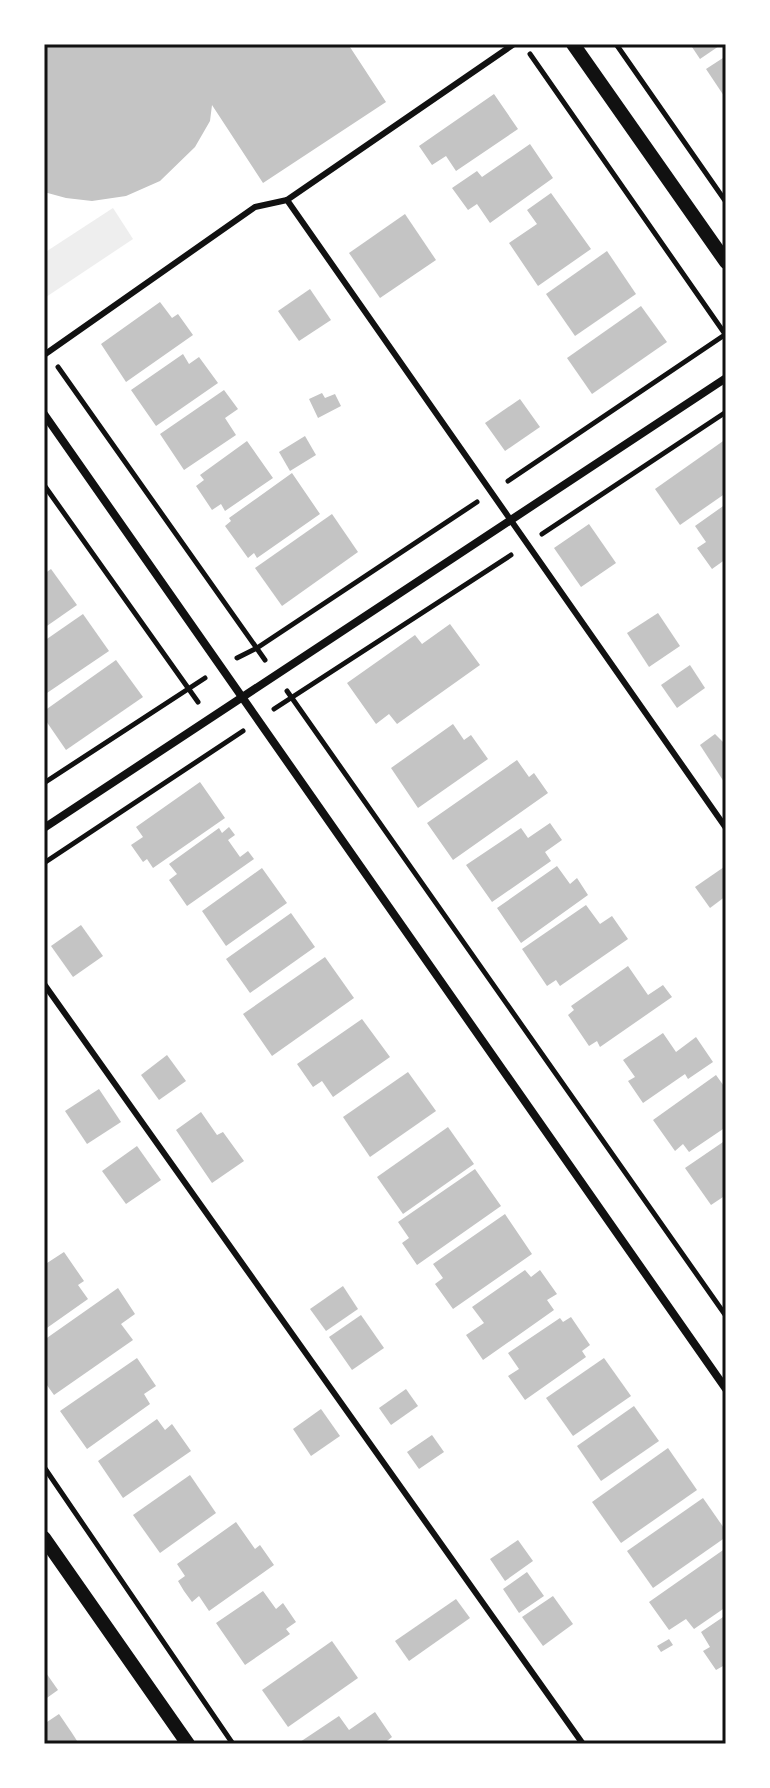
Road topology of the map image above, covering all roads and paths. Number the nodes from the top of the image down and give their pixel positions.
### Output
1 (514, 44) edge
2 (523, 44) edge
3 (573, 44) edge
4 (616, 44) edge
5 (287, 200) junction
6 (726, 202) edge
7 (726, 262) edge
8 (726, 334) edge
9 (46, 353) edge
10 (726, 378) edge
11 (726, 412) edge
12 (44, 414) edge
13 (44, 485) edge
14 (491, 493) junction
15 (510, 520) junction
16 (527, 544) junction
17 (257, 648) junction
18 (221, 666) junction
19 (276, 675) junction
20 (187, 691) junction
21 (291, 696) junction
22 (243, 697) junction
23 (212, 717) junction
24 (260, 721) junction
25 (226, 742) junction
26 (44, 783) edge
27 (44, 828) edge
28 (726, 828) edge
29 (44, 863) edge
30 (44, 984) edge
31 (726, 1316) edge
32 (726, 1389) edge
33 (44, 1467) edge
34 (44, 1538) edge
35 (188, 1744) edge
36 (233, 1744) edge
37 (583, 1744) edge

1 - 5 lane
2 - 8 path
3 - 7 street
4 - 6 path
5 - 9 lane
5 - 14 lane
8 - 14 path
9 - 17 path
10 - 15 street
11 - 16 path
12 - 18 street
13 - 20 path
14 - 15 lane
14 - 17 path
15 - 16 lane
15 - 19 street
16 - 21 path
16 - 28 lane
17 - 18 path
17 - 19 path
18 - 20 path
18 - 22 street
19 - 21 path
19 - 22 street
20 - 23 path
20 - 26 path
21 - 24 path
21 - 31 path
22 - 23 street
22 - 24 street
23 - 25 path
23 - 27 street
24 - 25 path
24 - 32 street
25 - 29 path
30 - 37 lane
33 - 36 path
34 - 35 street

